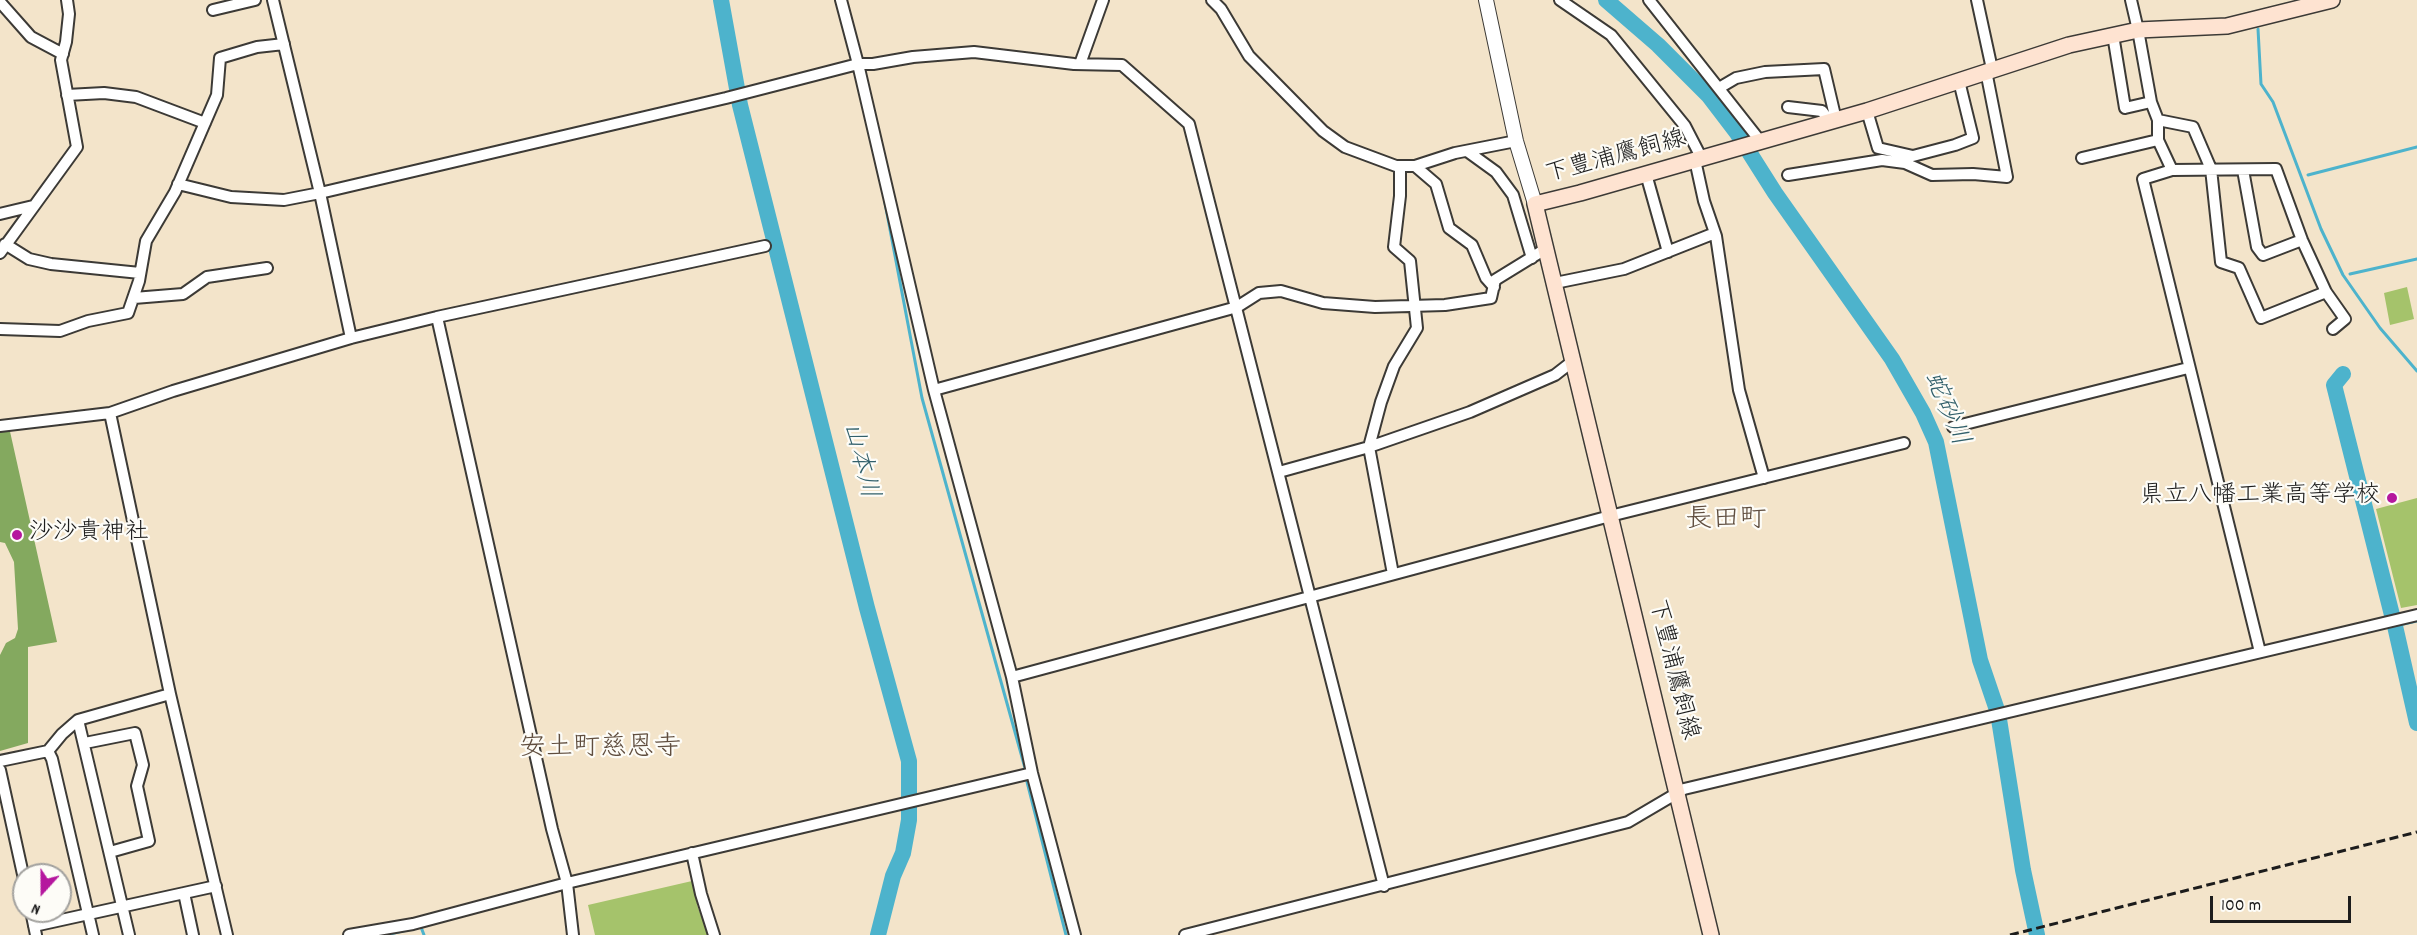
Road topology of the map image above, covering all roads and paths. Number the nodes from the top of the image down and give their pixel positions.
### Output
1 (67, 0) edge
2 (255, 0) edge
3 (273, 0) edge
4 (841, 0) edge
5 (1103, 0) edge
6 (1212, 0) edge
7 (1486, 0) edge
8 (1560, 0) edge
9 (1649, 0) edge
10 (1977, 0) edge
11 (2131, 0) edge
12 (2332, 0) edge
13 (0, 2) edge
14 (2302, 4) edge
15 (213, 9) dead end
16 (2138, 30) junction
17 (2113, 35) junction
18 (284, 44) junction
19 (63, 54) junction
20 (858, 64) junction
21 (1080, 64) junction
22 (1989, 70) junction
23 (1959, 81) junction
24 (1719, 88) junction
25 (67, 95) junction
26 (2151, 102) junction
27 (1788, 107) dead end
28 (1867, 111) junction
29 (2158, 120) junction
30 (1833, 121) junction
31 (205, 123) junction
32 (2158, 140) junction
33 (1516, 141) junction
34 (1761, 142) junction
35 (1467, 151) junction
36 (2082, 158) dead end
37 (1699, 159) junction
38 (1400, 166) junction
39 (1415, 166) junction
40 (2211, 169) junction
41 (2172, 170) junction
42 (2243, 170) junction
43 (1646, 174) junction
44 (1788, 175) dead end
45 (178, 184) junction
46 (320, 193) junction
47 (1513, 195) junction
48 (1535, 204) junction
49 (33, 206) junction
50 (0, 214) edge
51 (1715, 233) junction
52 (2302, 240) junction
53 (765, 246) dead end
54 (3, 248) edge
55 (1547, 248) junction
56 (1668, 252) junction
57 (1532, 258) junction
58 (267, 268) dead end
59 (140, 273) junction
60 (1555, 283) junction
61 (1494, 287) junction
62 (2326, 292) junction
63 (134, 297) junction
64 (1414, 306) junction
65 (1237, 307) junction
66 (437, 317) junction
67 (0, 329) edge
68 (2333, 329) dead end
69 (351, 338) junction
70 (1573, 362) junction
71 (2188, 368) junction
72 (934, 390) junction
73 (110, 413) junction
74 (0, 426) edge
75 (1953, 427) dead end
76 (1904, 443) dead end
77 (1369, 447) junction
78 (1280, 472) junction
79 (1764, 478) junction
80 (1610, 516) junction
81 (1393, 574) junction
82 (1309, 598) junction
83 (2417, 615) edge
84 (2260, 651) junction
85 (1012, 677) junction
86 (170, 694) junction
87 (78, 720) junction
88 (85, 743) junction
89 (48, 751) junction
90 (0, 761) edge
91 (0, 770) edge
92 (1032, 772) junction
93 (1677, 792) junction
94 (110, 852) junction
95 (692, 853) junction
96 (20, 863) edge
97 (567, 883) junction
98 (216, 886) junction
99 (1384, 886) junction
100 (184, 893) junction
101 (123, 907) junction
102 (88, 914) junction
103 (414, 929) edge
104 (35, 930) edge
105 (93, 935) edge
106 (129, 935) edge
107 (192, 935) edge
108 (227, 935) edge
109 (349, 935) edge
110 (573, 935) edge
111 (714, 935) edge
112 (1075, 935) edge
113 (1185, 935) edge
114 (1711, 935) edge

1 - 19 street
2 - 15 street
3 - 18 street
4 - 20 street
5 - 21 street
6 - 38 street
7 - 33 street
8 - 37 street
9 - 24 street
10 - 22 street
11 - 16 street
12 - 14 main road, 下豊浦鷹飼線
13 - 19 street
14 - 16 main road, 下豊浦鷹飼線
16 - 17 main road, 下豊浦鷹飼線
16 - 26 street
17 - 22 main road, 下豊浦鷹飼線
17 - 26 street
18 - 31 street
18 - 46 street
19 - 25 street
20 - 21 street
20 - 46 street
20 - 72 street
21 - 65 street
22 - 23 main road, 下豊浦鷹飼線
22 - 44 street
23 - 28 main road, 下豊浦鷹飼線
23 - 28 street
24 - 30 street
24 - 34 street
25 - 31 street
25 - 49 street
26 - 29 street
27 - 30 street
28 - 30 main road, 下豊浦鷹飼線
29 - 32 street
29 - 40 street
30 - 34 main road, 下豊浦鷹飼線
31 - 45 street
32 - 36 street
32 - 41 street
33 - 35 street
33 - 48 street
34 - 37 main road, 下豊浦鷹飼線
35 - 39 street
35 - 47 street
37 - 43 main road, 下豊浦鷹飼線
37 - 51 street
38 - 39 street
38 - 64 street
39 - 61 street
40 - 41 street
40 - 42 street
40 - 62 street
41 - 71 street
42 - 52 street
42 - 52 street
43 - 48 main road, 下豊浦鷹飼線
43 - 56 street
45 - 46 street
45 - 59 street
46 - 69 street
47 - 48 street
47 - 57 street
48 - 55 main road, 下豊浦鷹飼線
49 - 50 street
49 - 54 street
51 - 56 street
51 - 79 street
52 - 62 street
53 - 66 street
54 - 59 street
55 - 57 street
55 - 60 main road, 下豊浦鷹飼線
56 - 60 street
57 - 61 street
58 - 63 street
59 - 63 street
60 - 70 main road, 下豊浦鷹飼線
61 - 64 street
62 - 68 street
63 - 67 street
64 - 65 street
64 - 77 street
65 - 72 street
65 - 78 street
66 - 69 street
66 - 97 street
69 - 73 street
70 - 77 street
70 - 80 main road, 下豊浦鷹飼線
71 - 75 street
71 - 84 street
72 - 85 street
73 - 74 street
73 - 86 street
76 - 79 street
77 - 78 street
77 - 81 street
78 - 82 street
79 - 80 street
80 - 81 street
80 - 93 main road, 下豊浦鷹飼線
81 - 82 street
82 - 85 street
82 - 99 street
83 - 84 street
84 - 93 street
85 - 92 street
86 - 87 street
86 - 98 street
87 - 88 street
87 - 89 street
88 - 94 street
88 - 94 street
89 - 90 street
89 - 102 street
91 - 96 street
92 - 95 street
92 - 112 street
93 - 99 street
93 - 114 main road, 下豊浦鷹飼線
94 - 101 street
95 - 97 street
95 - 111 street
97 - 103 street
97 - 110 street
98 - 100 street
98 - 108 street
99 - 113 street
100 - 101 street
100 - 107 street
101 - 102 street
101 - 106 street
102 - 104 street
102 - 105 street
103 - 109 street

